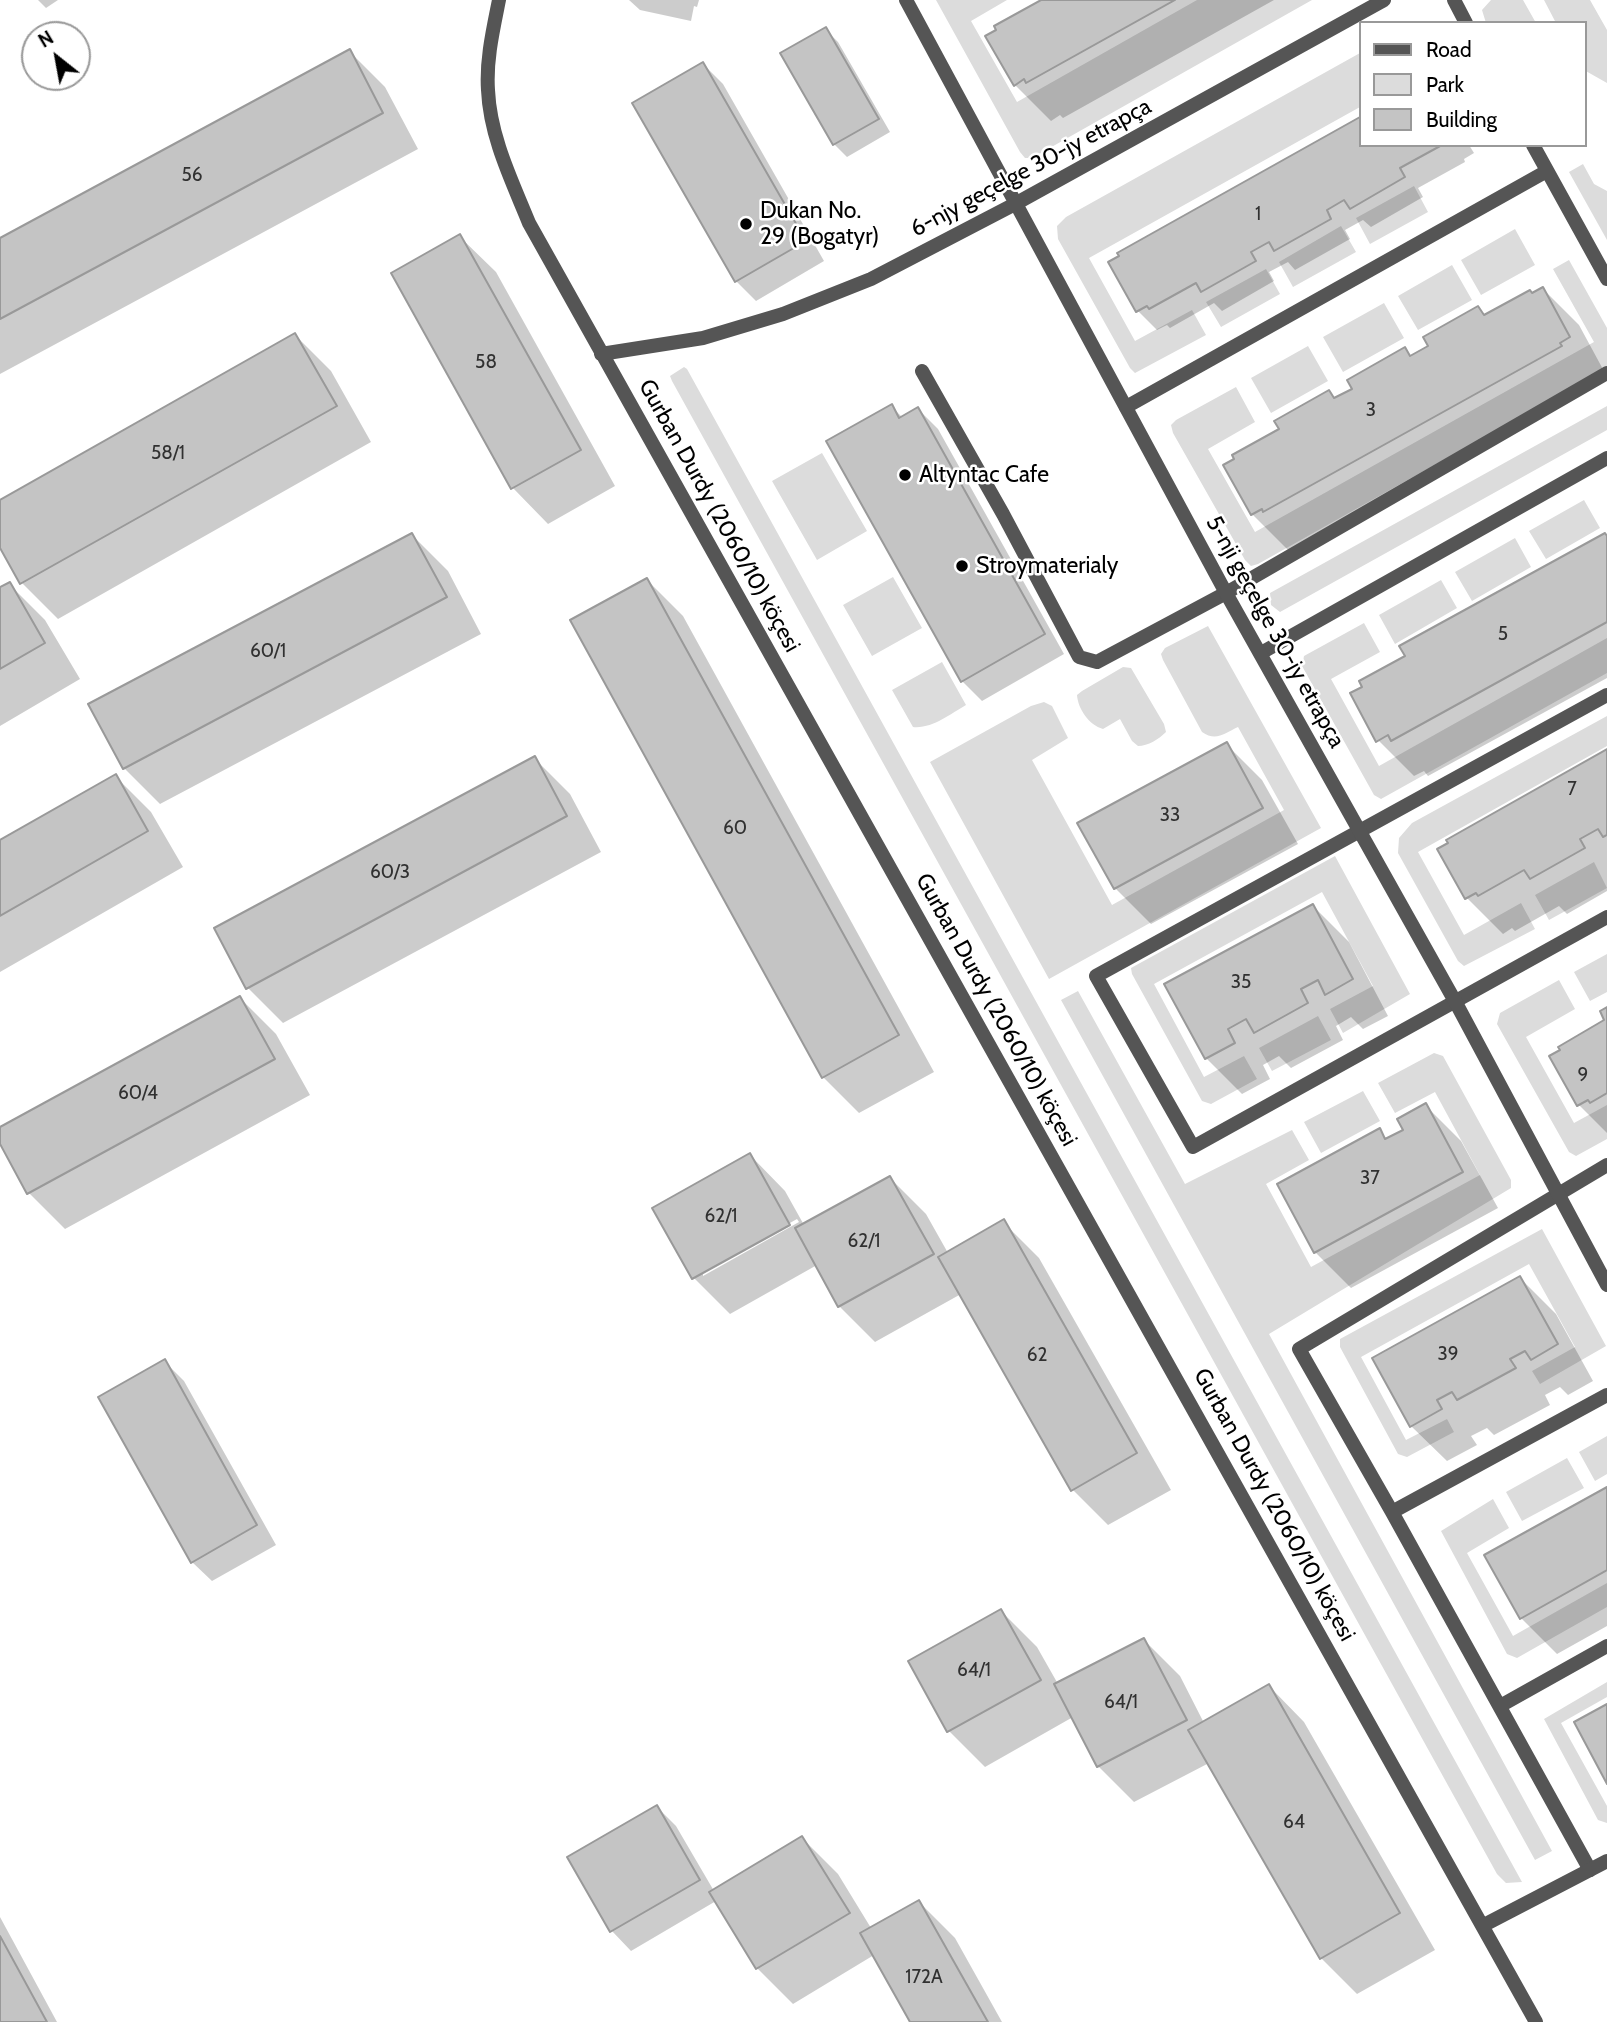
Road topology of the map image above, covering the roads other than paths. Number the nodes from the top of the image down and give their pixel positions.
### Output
1 (499, 0) edge
2 (906, 0) edge
3 (1384, 0) edge
4 (1454, 0) edge
5 (1465, 21) edge
6 (1534, 147) edge
7 (1548, 171) junction
8 (1015, 204) junction
9 (1607, 279) edge
10 (601, 354) junction
11 (922, 371) dead end
12 (1607, 373) edge
13 (1126, 407) junction
14 (1607, 458) edge
15 (1226, 593) junction
16 (1261, 653) junction
17 (1607, 695) edge
18 (1360, 831) junction
19 (1607, 917) edge
20 (1456, 1003) junction
21 (1607, 1165) edge
22 (1559, 1193) junction
23 (1607, 1285) edge
24 (1607, 1395) edge
25 (1392, 1512) junction
26 (1607, 1646) edge
27 (1500, 1706) junction
28 (1607, 1861) edge
29 (1590, 1870) junction
30 (1483, 1925) junction
31 (1536, 2022) edge

1 - 10 street, Gurban Durdy (2060/10) köçesi
2 - 8 street, 5-nji geçelge 30-jy etrapça
3 - 8 street, 6-njy geçelge 30-jy etrapça
4 - 5 street
6 - 7 street
7 - 9 street
7 - 13 street
8 - 10 street, 6-njy geçelge 30-jy etrapça
8 - 13 street, 5-nji geçelge 30-jy etrapça
10 - 30 street, Gurban Durdy (2060/10) köçesi
11 - 15 street
12 - 15 street
13 - 15 street, 5-nji geçelge 30-jy etrapça
14 - 16 street
15 - 16 street, 5-nji geçelge 30-jy etrapça
16 - 18 street, 5-nji geçelge 30-jy etrapça
17 - 18 street
18 - 20 street, 5-nji geçelge 30-jy etrapça
18 - 20 street
19 - 20 street
20 - 22 street, 5-nji geçelge 30-jy etrapça
21 - 22 street
22 - 23 street, 5-nji geçelge 30-jy etrapça
22 - 25 street
24 - 25 street
25 - 27 street
26 - 27 street
27 - 29 street
28 - 29 street
29 - 30 street
30 - 31 street, Gurban Durdy (2060/10) köçesi

